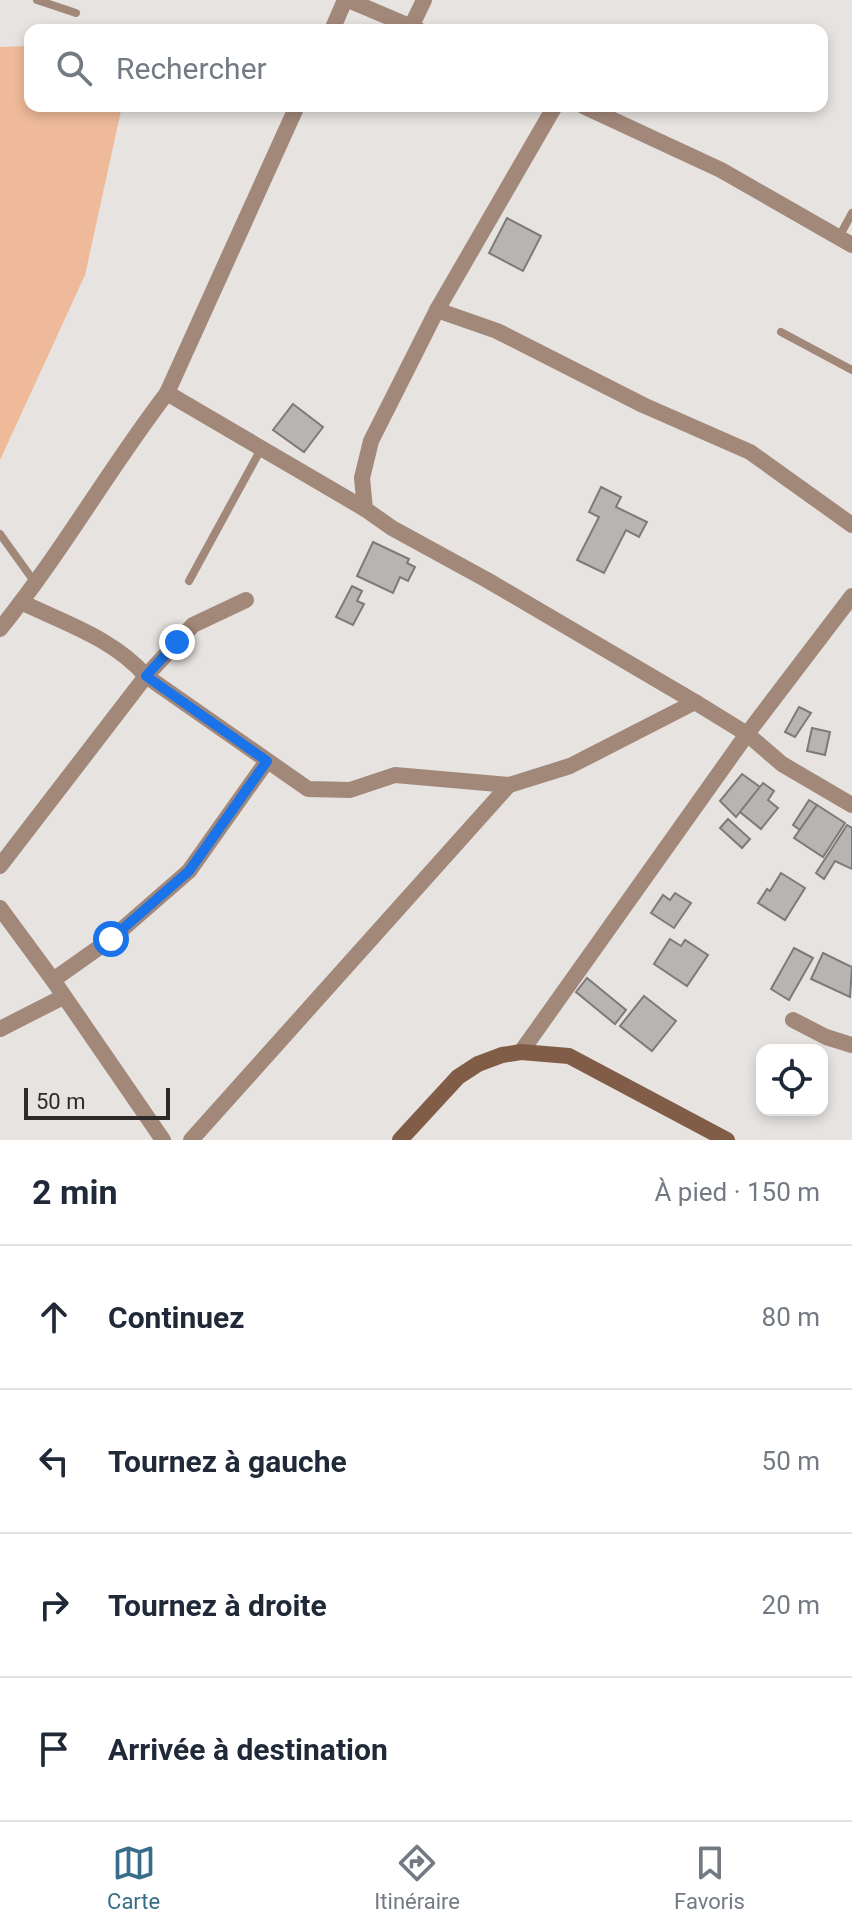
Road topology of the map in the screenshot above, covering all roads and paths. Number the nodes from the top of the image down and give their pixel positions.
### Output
1 (37, 0) edge
2 (347, 0) edge
3 (424, 0) edge
4 (76, 13) dead end
5 (335, 24) edge
6 (403, 24) edge
7 (417, 24) edge
8 (294, 112) edge
9 (552, 112) edge
10 (596, 112) edge
11 (852, 213) edge
12 (846, 241) edge
13 (437, 310) junction
14 (781, 332) dead end
15 (852, 370) edge
16 (167, 393) junction
17 (262, 448) junction
18 (365, 509) junction
19 (852, 525) edge
20 (0, 534) edge
21 (189, 581) dead end
22 (36, 585) junction
23 (852, 596) edge
24 (246, 600) dead end
25 (21, 602) junction
26 (0, 629) edge
27 (146, 676) junction
28 (695, 702) junction
29 (747, 734) junction
30 (267, 761) junction
31 (509, 785) junction
32 (852, 805) edge
33 (0, 866) edge
34 (0, 908) edge
35 (53, 980) junction
36 (63, 997) junction
37 (793, 1020) dead end
38 (0, 1029) edge
39 (852, 1045) edge
40 (521, 1052) junction
41 (163, 1140) edge
42 (191, 1140) edge
43 (400, 1140) edge
44 (727, 1140) edge

1 - 4 lane
2 - 5 street
2 - 6 street
3 - 7 street
8 - 16 street
9 - 13 street
10 - 12 street
11 - 12 lane
13 - 18 street
13 - 19 street
14 - 15 lane
16 - 17 street
16 - 22 street
17 - 18 street
17 - 21 lane
18 - 28 street
20 - 22 lane
22 - 25 street
23 - 29 street
24 - 27 street
25 - 26 street
25 - 27 street
27 - 30 street
27 - 33 street
28 - 29 street
28 - 31 street
29 - 32 street
29 - 40 street
30 - 31 street
30 - 35 street
31 - 42 street
34 - 35 street
35 - 36 street
36 - 38 street
36 - 41 street
37 - 39 street
40 - 43 street
40 - 44 street

